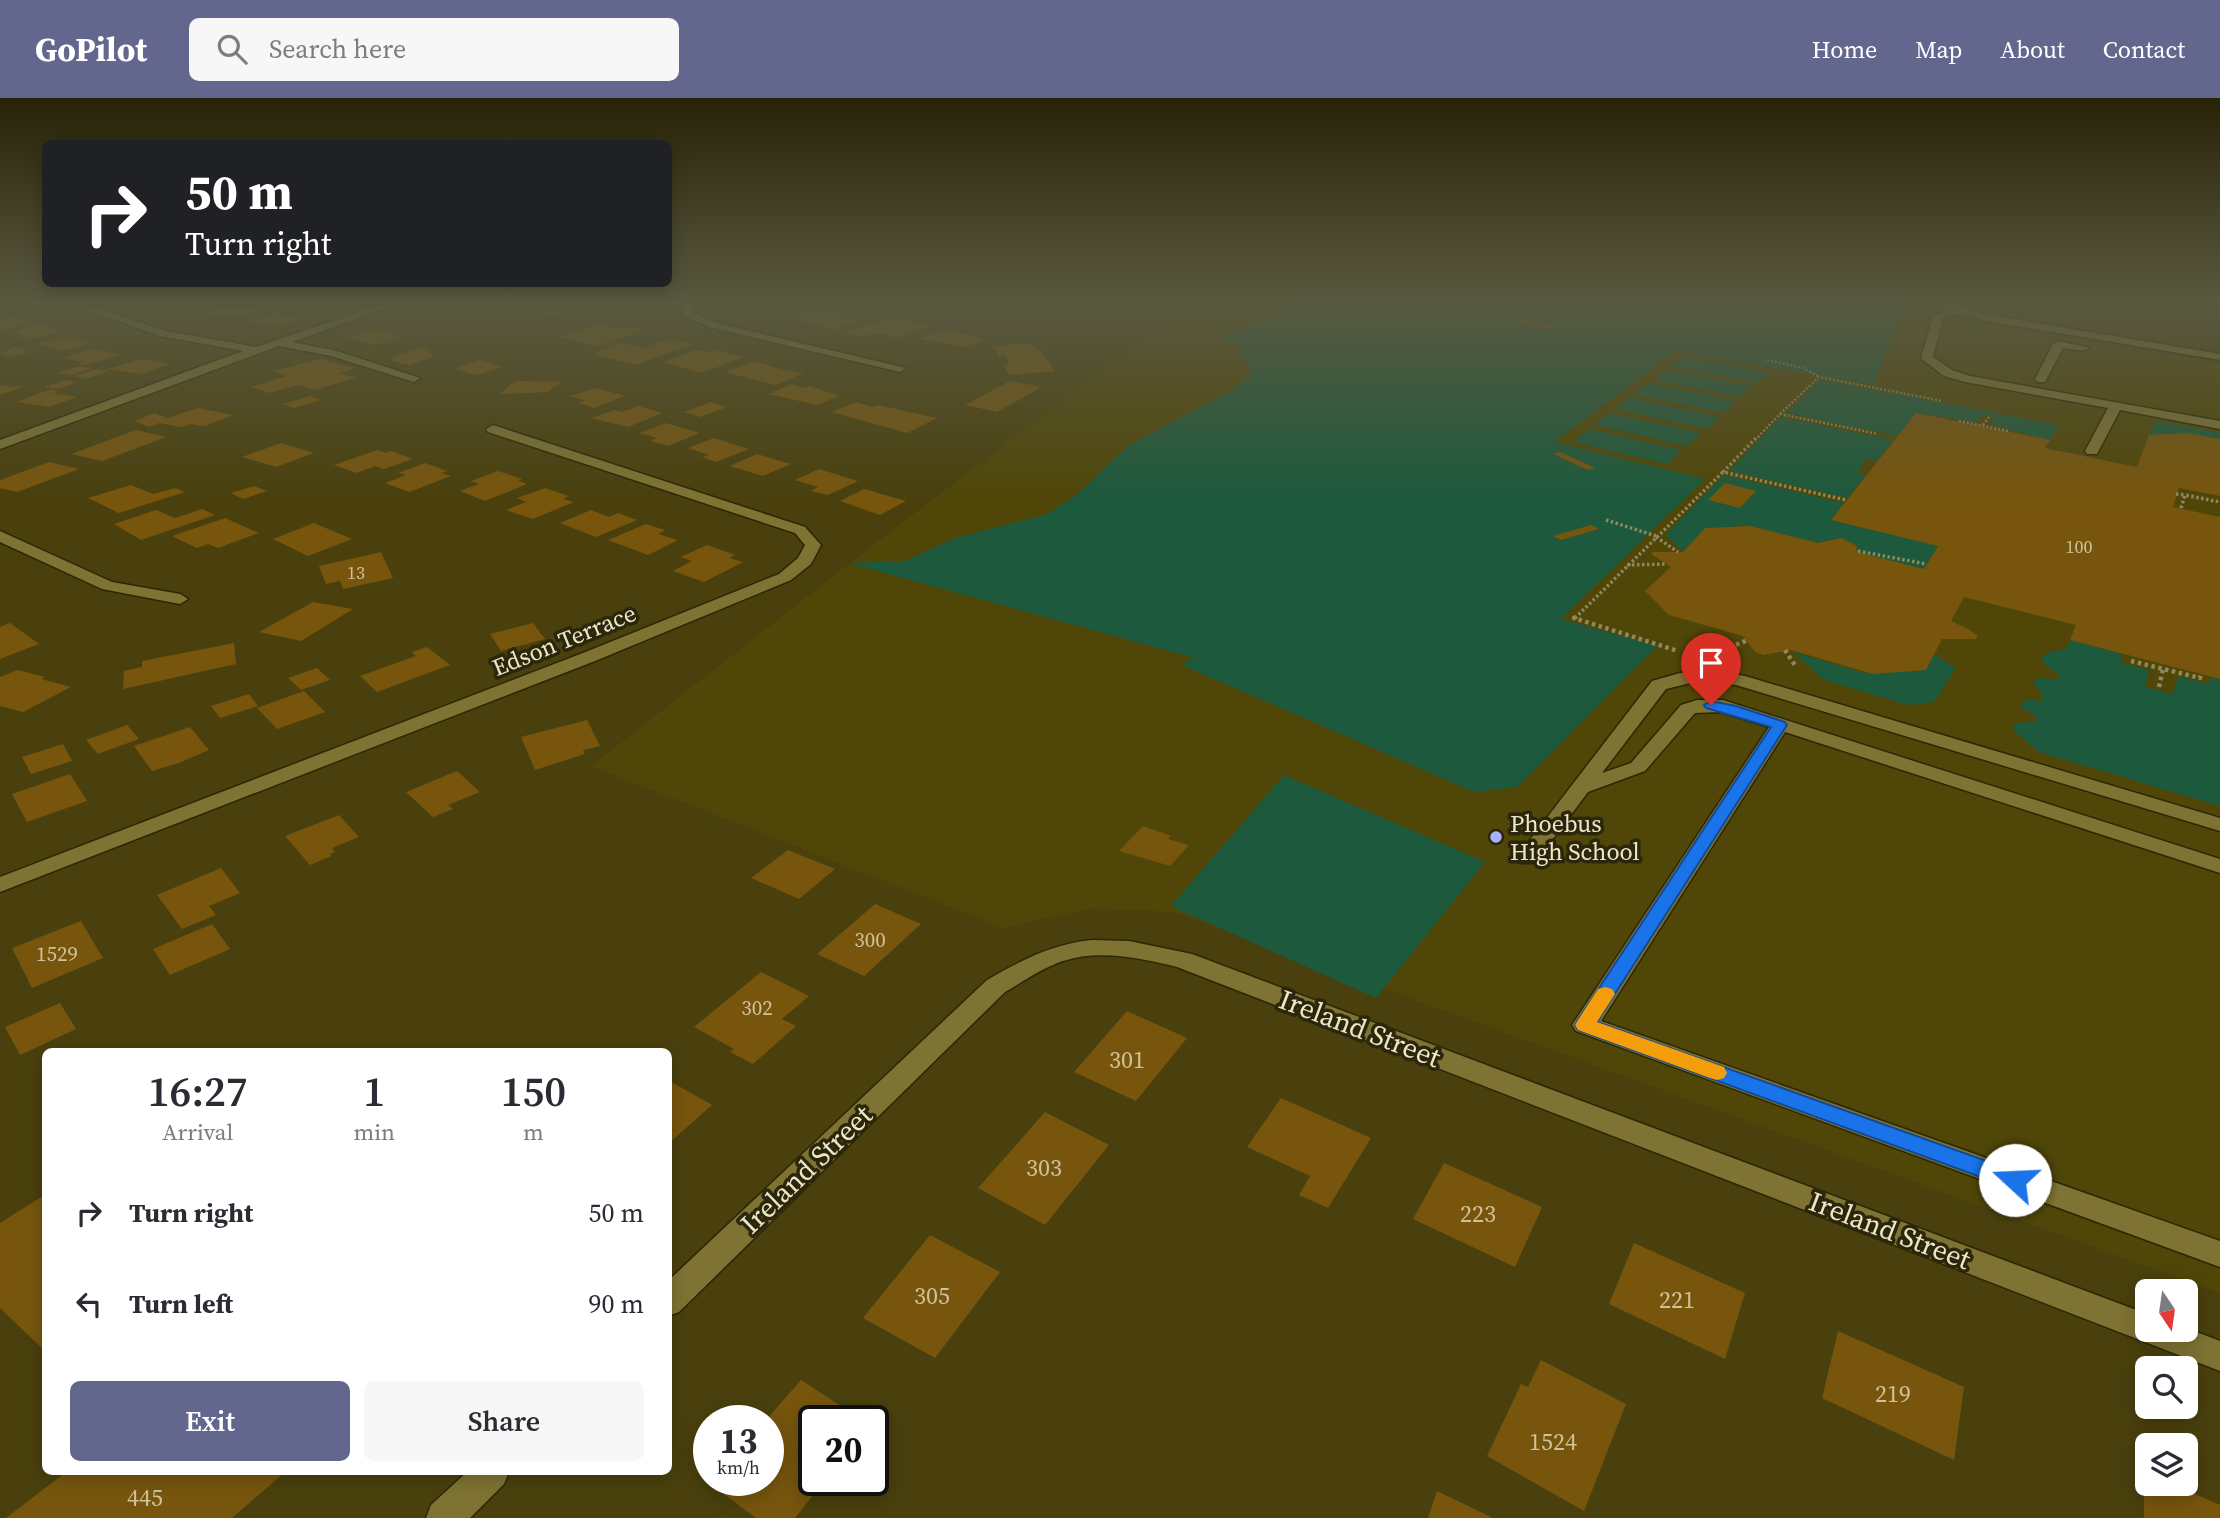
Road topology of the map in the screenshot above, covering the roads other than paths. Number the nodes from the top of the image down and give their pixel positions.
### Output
1 (213, 366) edge
2 (376, 366) edge
3 (892, 366) edge
4 (1939, 366) edge
5 (1972, 366) edge
6 (2048, 366) edge
7 (2195, 366) edge
8 (900, 368) dead end
9 (2220, 370) edge
10 (414, 378) dead end
11 (2041, 379) junction
12 (2080, 386) dead end
13 (2116, 406) junction
14 (2220, 425) edge
15 (493, 429) dead end
16 (0, 436) edge
17 (17, 439) junction
18 (0, 446) edge
19 (2092, 451) dead end
20 (0, 536) edge
21 (180, 599) dead end
22 (1780, 725) junction
23 (1579, 788) junction
24 (2220, 825) edge
25 (1527, 858) dead end
26 (2220, 866) edge
27 (0, 885) edge
28 (2220, 1254) edge
29 (672, 1298) edge
30 (2135, 1323) edge
31 (2183, 1342) edge
32 (2220, 1356) edge
33 (489, 1475) edge
34 (444, 1518) edge

1 - 17 street
2 - 10 street
3 - 8 street
4 - 13 street
5 - 11 street
6 - 11 street
7 - 9 street
11 - 12 street
13 - 14 street
13 - 19 street
15 - 27 street, Edson Terrace
16 - 17 street
17 - 18 street
20 - 21 street
22 - 23 street
22 - 26 street
22 - 28 street
23 - 24 street
23 - 25 street
29 - 30 street, Ireland Street
31 - 32 street
33 - 34 street

